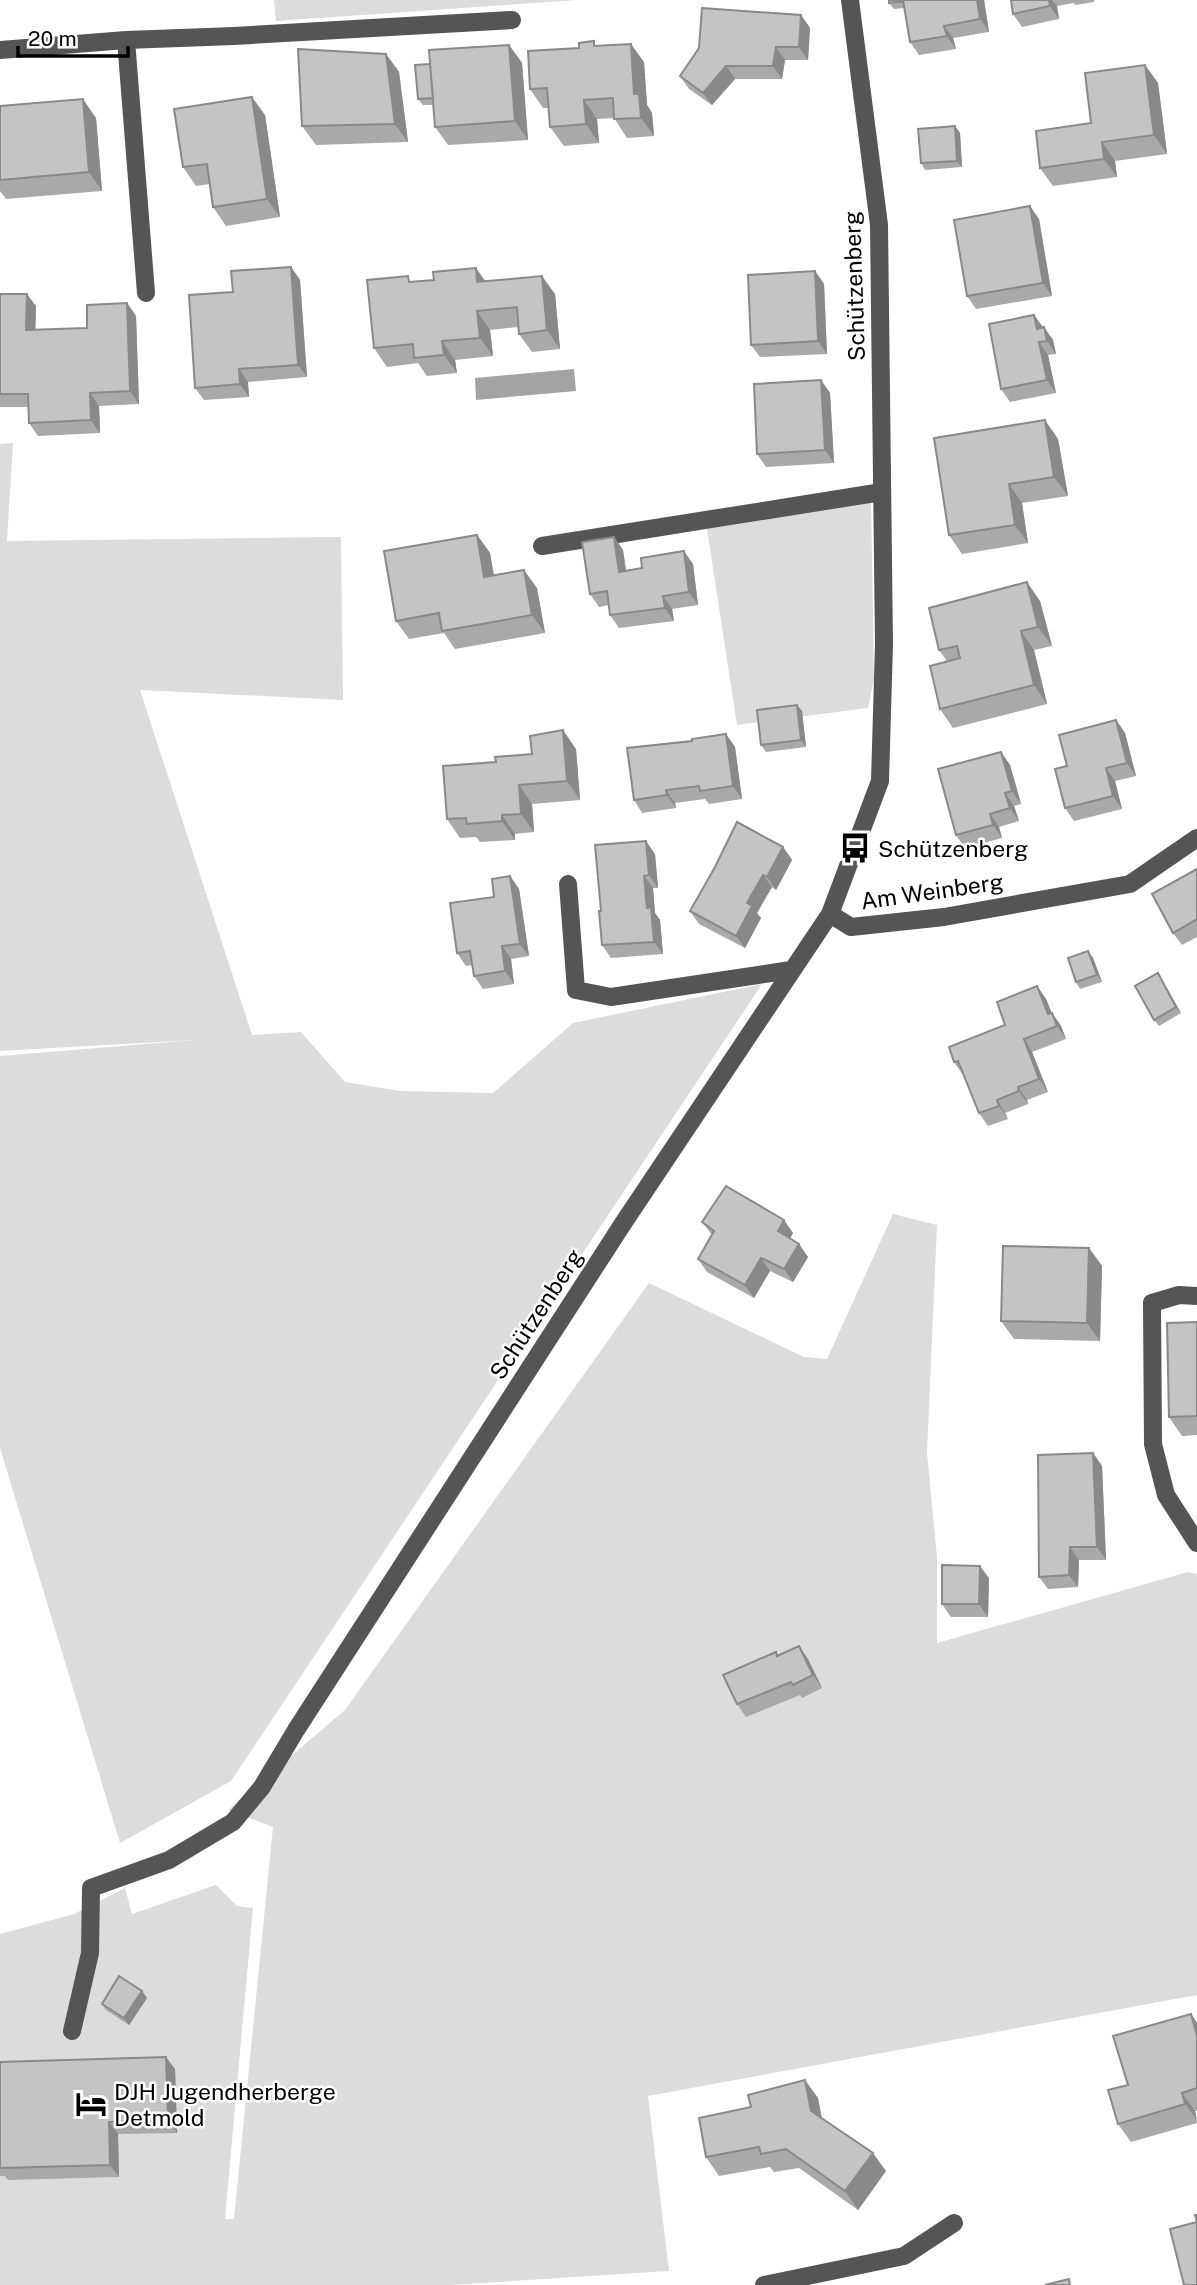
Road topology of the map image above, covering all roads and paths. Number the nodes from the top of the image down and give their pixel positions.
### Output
1 (849, 0) edge
2 (512, 20) dead end
3 (126, 40) junction
4 (0, 50) edge
5 (146, 293) dead end
6 (882, 492) junction
7 (542, 546) dead end
8 (1197, 838) edge
9 (568, 884) dead end
10 (830, 914) junction
11 (791, 970) junction
12 (1197, 1296) edge
13 (1197, 1543) edge
14 (72, 2031) dead end
15 (954, 2223) dead end
16 (764, 2285) edge

1 - 6 street, Schützenberg
2 - 3 street
3 - 4 street
3 - 5 street
6 - 7 street
6 - 10 street, Schützenberg
8 - 10 street, Am Weinberg
9 - 11 street
10 - 11 street, Schützenberg
11 - 14 street, Schützenberg
12 - 13 street
15 - 16 street

